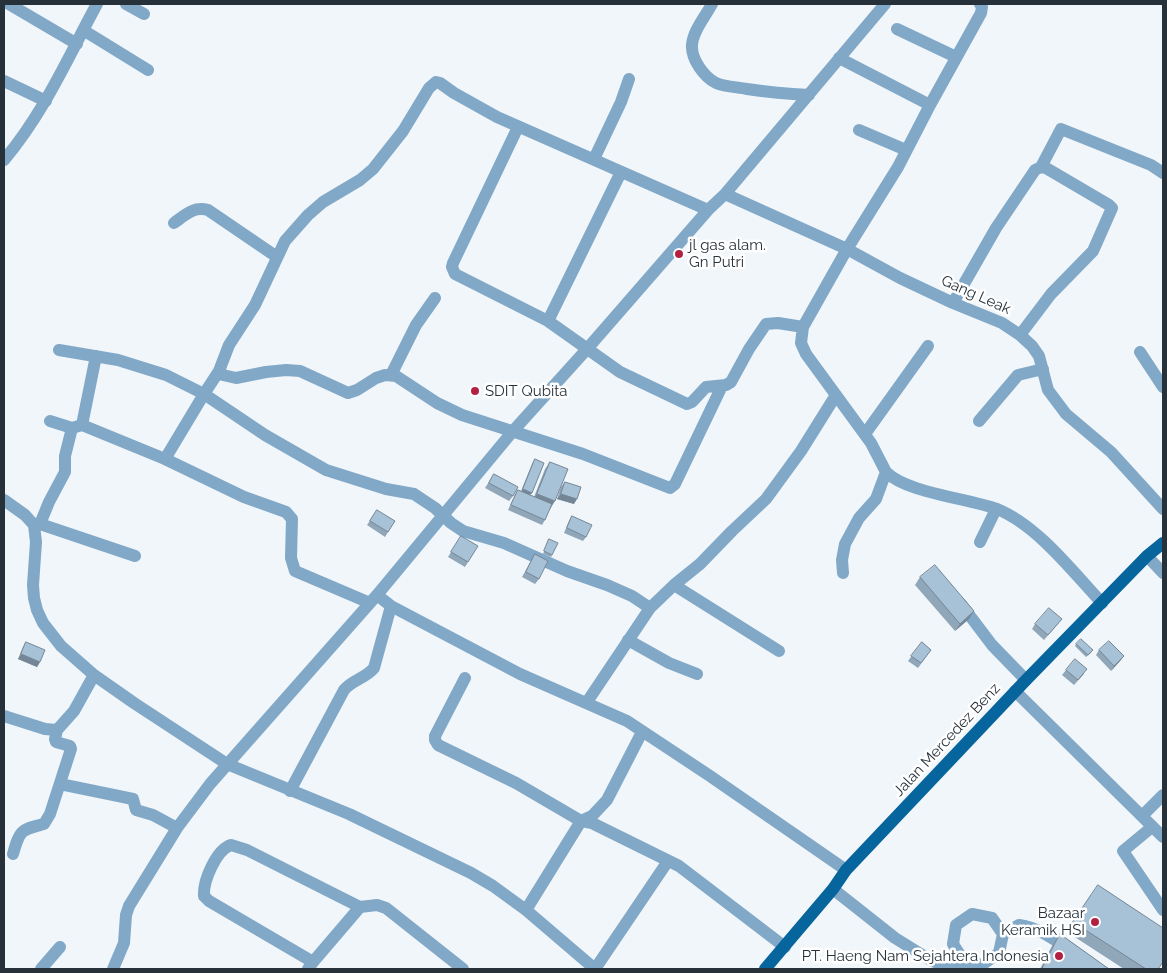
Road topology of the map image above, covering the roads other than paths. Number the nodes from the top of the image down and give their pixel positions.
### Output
1 (9, 4) edge
2 (97, 4) edge
3 (126, 4) edge
4 (712, 4) edge
5 (885, 4) edge
6 (980, 4) edge
7 (144, 14) dead end
8 (83, 30) junction
9 (897, 30) dead end
10 (77, 44) junction
11 (956, 57) junction
12 (839, 58) junction
13 (148, 70) dead end
14 (629, 79) dead end
15 (4, 81) edge
16 (809, 95) junction
17 (46, 101) junction
18 (930, 105) junction
19 (518, 127) junction
20 (859, 130) dead end
21 (906, 150) junction
22 (594, 159) junction
23 (4, 160) edge
24 (1041, 167) junction
25 (621, 172) junction
26 (1163, 174) edge
27 (725, 194) junction
28 (708, 210) junction
29 (174, 223) dead end
30 (847, 249) junction
31 (277, 257) junction
32 (435, 298) dead end
33 (953, 303) junction
34 (548, 321) junction
35 (803, 327) junction
36 (1020, 335) junction
37 (928, 346) dead end
38 (587, 349) junction
39 (60, 350) dead end
40 (1140, 352) dead end
41 (96, 356) junction
42 (1043, 369) junction
43 (220, 371) junction
44 (391, 375) junction
45 (722, 386) junction
46 (1163, 387) edge
47 (204, 394) junction
48 (836, 395) junction
49 (50, 421) dead end
50 (979, 421) dead end
51 (77, 426) junction
52 (513, 431) junction
53 (865, 434) junction
54 (165, 459) junction
55 (886, 472) junction
56 (4, 500) edge
57 (996, 509) junction
58 (1163, 509) edge
59 (444, 517) junction
60 (37, 524) junction
61 (980, 542) dead end
62 (1163, 543) edge
63 (136, 556) dead end
64 (1148, 556) junction
65 (843, 573) dead end
66 (1163, 573) edge
67 (674, 585) junction
68 (956, 597) edge
69 (374, 599) junction
70 (1102, 603) junction
71 (391, 606) junction
72 (650, 608) junction
73 (628, 640) junction
74 (779, 651) dead end
75 (697, 674) dead end
76 (94, 675) junction
77 (465, 678) dead end
78 (1026, 680) junction
79 (1015, 691) junction
80 (587, 702) junction
81 (4, 716) edge
82 (57, 730) junction
83 (642, 732) junction
84 (227, 764) junction
85 (60, 784) junction
86 (290, 791) junction
87 (1163, 795) edge
88 (1143, 815) junction
89 (581, 821) junction
90 (1152, 827) junction
91 (177, 828) junction
92 (1163, 836) edge
93 (13, 854) dead end
94 (668, 861) junction
95 (846, 870) junction
96 (833, 889) junction
97 (360, 907) junction
98 (526, 910) junction
99 (1163, 910) edge
100 (1003, 934) junction
101 (60, 947) dead end
102 (785, 947) junction
103 (1082, 958) edge
104 (310, 966) edge
105 (963, 968) edge
106 (41, 969) edge
107 (113, 969) edge
108 (463, 969) edge
109 (595, 969) edge
110 (765, 969) edge

1 - 10 street
2 - 8 street
3 - 7 street
4 - 16 street
5 - 12 street
6 - 11 street
8 - 10 street
8 - 13 street
9 - 11 street
10 - 17 street
11 - 18 street
12 - 16 street
12 - 18 street
14 - 22 street
15 - 17 street
16 - 27 street
17 - 23 street
18 - 21 street
19 - 22 street
19 - 31 street
19 - 34 street
20 - 21 street
21 - 30 street
22 - 25 street
24 - 26 street
24 - 33 street
24 - 36 street
25 - 28 street
25 - 34 street
27 - 28 street
27 - 30 street, Gang Leak
28 - 38 street
29 - 31 street
30 - 33 street, Gang Leak
30 - 35 street
31 - 43 street
32 - 44 street
33 - 36 street, Gang Leak
34 - 38 street
35 - 45 street
35 - 48 street
36 - 42 street, Gang Leak
37 - 53 street
38 - 45 street
38 - 52 street
39 - 41 street
40 - 46 street
41 - 47 street
41 - 51 street
42 - 50 street
42 - 58 street, Gang Leak
43 - 44 street
43 - 47 street
44 - 52 street
45 - 52 street
47 - 54 street
47 - 59 street
48 - 53 street
48 - 67 street
49 - 51 street
51 - 54 street
51 - 60 street
52 - 59 street
53 - 55 street
54 - 69 street
55 - 57 street
55 - 65 street
56 - 60 street
57 - 61 street
57 - 70 street
59 - 69 street
59 - 72 street
60 - 63 street
60 - 76 street
62 - 64 main road, Jalan Mercedez Benz
64 - 66 street
64 - 70 main road, Jalan Mercedez Benz
67 - 72 street
67 - 74 street
68 - 78 street
69 - 71 street
69 - 84 street
70 - 78 main road, Jalan Mercedez Benz
71 - 80 street
71 - 86 street
72 - 73 street
73 - 75 street
73 - 80 street
76 - 82 street
76 - 84 street
77 - 89 street
78 - 79 main road, Jalan Mercedez Benz
79 - 88 street
79 - 95 main road, Jalan Mercedez Benz
80 - 83 street
81 - 82 street
82 - 85 street
83 - 89 street
83 - 95 street
84 - 86 street
84 - 91 street
85 - 91 street
85 - 93 street
86 - 98 street
87 - 88 street
88 - 90 street
89 - 94 street
89 - 98 street
90 - 92 street
90 - 99 street
91 - 107 street
94 - 102 street
94 - 109 street
95 - 96 main road, Jalan Mercedez Benz
96 - 102 main road, Jalan Mercedez Benz
96 - 105 street
97 - 104 street
97 - 104 street
97 - 108 street
98 - 109 street
100 - 103 street
100 - 105 street
100 - 105 street
101 - 106 street
102 - 110 main road, Jalan Mercedez Benz

